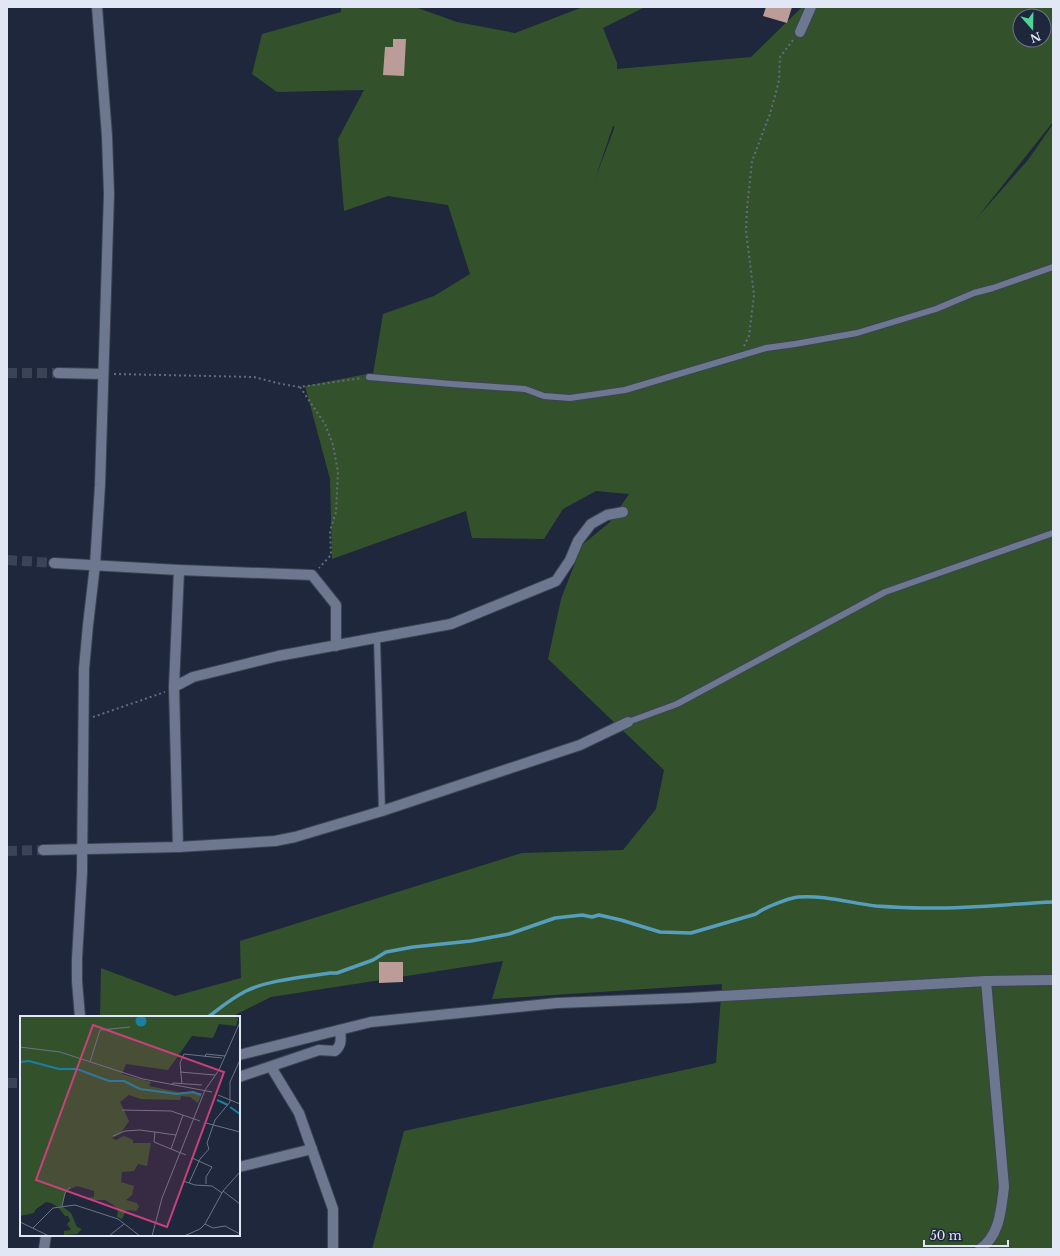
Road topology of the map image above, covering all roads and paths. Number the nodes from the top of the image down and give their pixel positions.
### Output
1 (97, 7) edge
2 (811, 7) edge
3 (800, 32) joint
4 (1053, 267) edge
5 (739, 356) junction
6 (58, 373) tunnel mouth
7 (103, 374) junction
8 (369, 377) joint
9 (300, 387) junction
10 (623, 512) dead end
11 (1053, 533) edge
12 (54, 563) tunnel mouth
13 (95, 565) junction
14 (179, 570) junction
15 (312, 574) junction
16 (377, 639) junction
17 (336, 646) junction
18 (174, 687) junction
19 (84, 720) junction
20 (628, 722) joint
21 (382, 811) junction
22 (178, 847) junction
23 (83, 849) junction
24 (43, 850) tunnel mouth
25 (1053, 980) edge
26 (986, 981) junction
27 (80, 1016) edge
28 (340, 1030) junction
29 (240, 1055) edge
30 (271, 1067) junction
31 (240, 1077) edge
32 (312, 1149) junction
33 (240, 1167) edge
34 (46, 1236) edge
35 (44, 1249) edge
36 (333, 1249) edge
37 (980, 1249) edge

1 - 7 street
2 - 3 street
3 - 5 path
4 - 5 lane
5 - 8 lane
6 - 7 street
7 - 9 path
7 - 13 street
8 - 9 path
9 - 15 path
10 - 16 street
11 - 20 lane
12 - 13 street
13 - 14 street
13 - 19 street
14 - 15 street
14 - 18 street
15 - 17 street
16 - 17 street
16 - 21 lane
17 - 18 street
18 - 19 path
18 - 22 street
19 - 23 street
20 - 21 street
21 - 22 street
22 - 23 street
23 - 24 street
23 - 27 street
25 - 26 street
26 - 28 street
26 - 37 street
28 - 29 street
28 - 30 street
30 - 31 street
30 - 32 street
32 - 33 street
32 - 36 street
34 - 35 street

